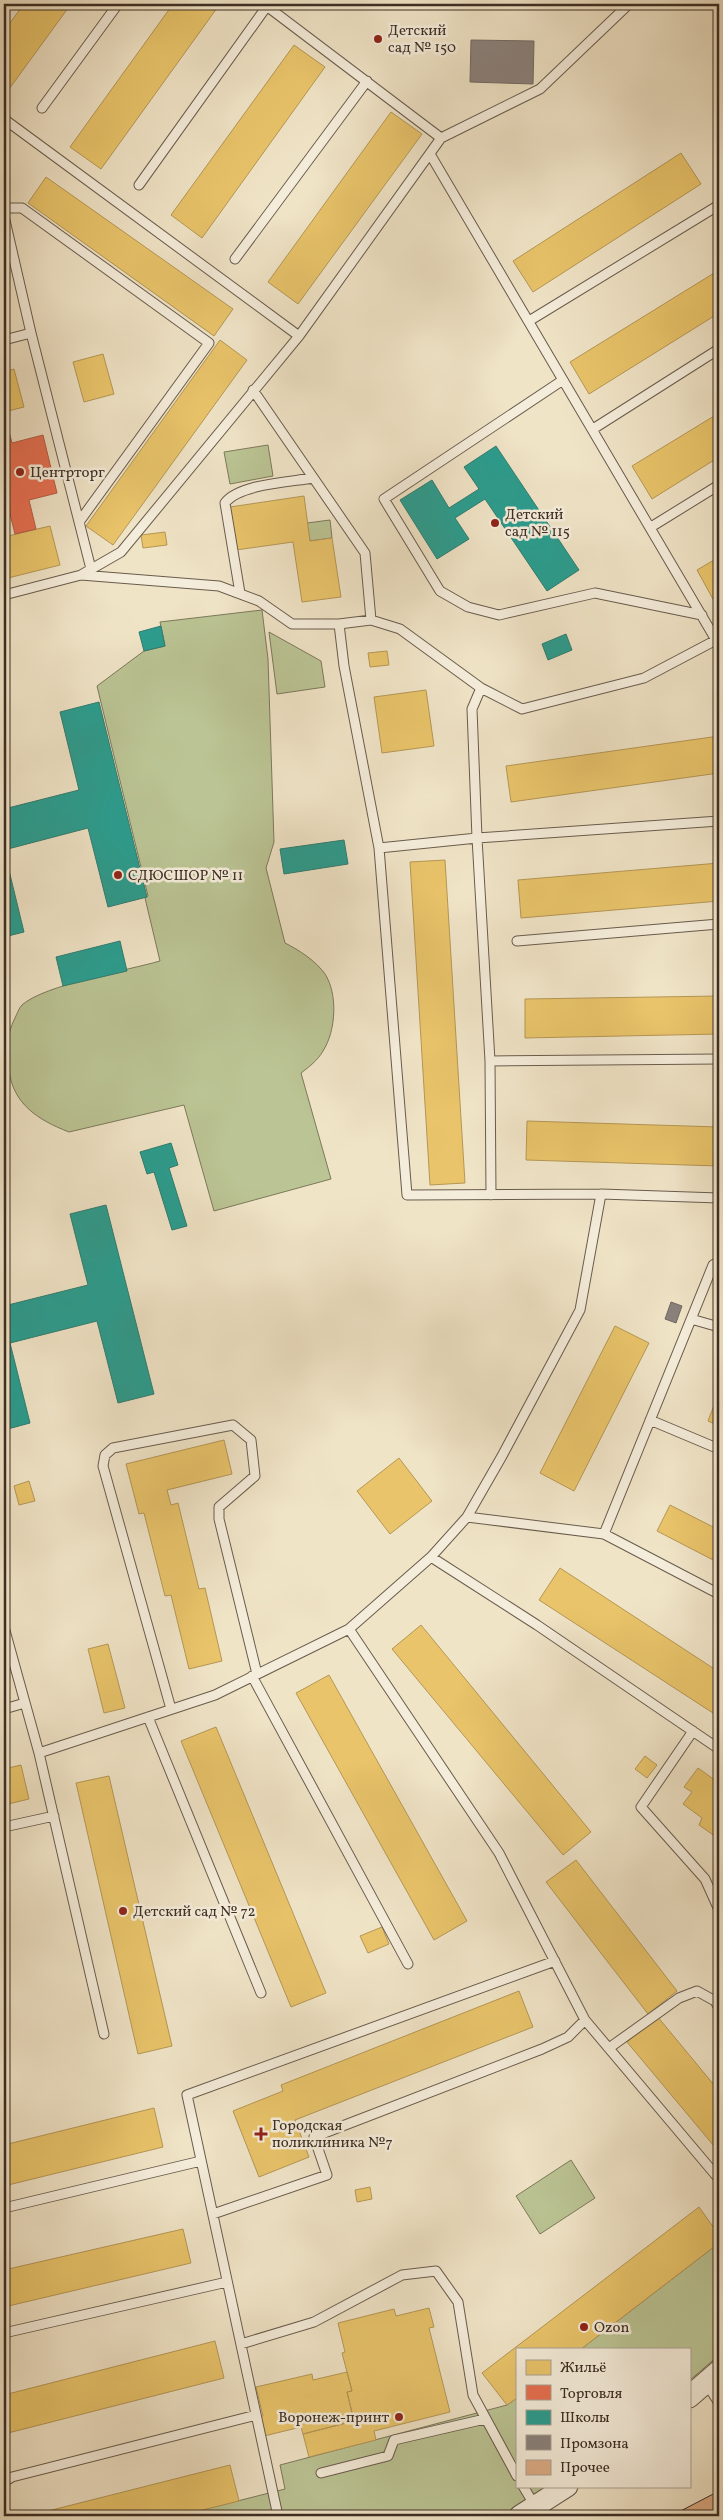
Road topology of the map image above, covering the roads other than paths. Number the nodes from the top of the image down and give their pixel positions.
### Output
1 (118, 4) edge
2 (629, 4) edge
3 (266, 5) edge
4 (367, 80) junction
5 (42, 108) dead end
6 (4, 119) edge
7 (441, 138) junction
8 (430, 154) junction
9 (139, 185) dead end
10 (719, 205) edge
11 (4, 208) edge
12 (4, 216) edge
13 (235, 259) dead end
14 (529, 321) junction
15 (31, 333) junction
16 (299, 336) junction
17 (4, 340) edge
18 (719, 349) edge
19 (564, 380) junction
20 (253, 390) junction
21 (593, 429) junction
22 (313, 478) junction
23 (719, 485) edge
24 (79, 522) junction
25 (651, 527) junction
26 (91, 569) junction
27 (81, 575) junction
28 (240, 593) junction
29 (4, 595) edge
30 (702, 615) junction
31 (371, 620) junction
32 (339, 624) junction
33 (718, 639) edge
34 (481, 688) junction
35 (719, 821) edge
36 (477, 838) junction
37 (379, 848) junction
38 (719, 924) edge
39 (516, 941) dead end
40 (719, 1059) edge
41 (490, 1061) junction
42 (601, 1194) junction
43 (491, 1195) junction
44 (719, 1198) edge
45 (719, 1262) edge
46 (691, 1318) junction
47 (719, 1327) edge
48 (650, 1420) junction
49 (719, 1449) edge
50 (467, 1517) junction
51 (604, 1534) junction
52 (432, 1557) junction
53 (719, 1594) edge
54 (4, 1626) edge
55 (349, 1629) junction
56 (255, 1675) junction
57 (25, 1704) junction
58 (4, 1709) edge
59 (171, 1709) junction
60 (148, 1717) junction
61 (692, 1731) junction
62 (719, 1749) edge
63 (39, 1753) junction
64 (54, 1816) junction
65 (4, 1827) edge
66 (719, 1910) edge
67 (555, 1961) junction
68 (408, 1964) dead end
69 (262, 1993) dead end
70 (719, 2008) edge
71 (585, 2020) junction
72 (104, 2034) dead end
73 (609, 2048) junction
74 (201, 2161) junction
75 (719, 2179) edge
76 (4, 2208) edge
77 (213, 2214) junction
78 (228, 2282) junction
79 (4, 2333) edge
80 (241, 2344) junction
81 (712, 2377) edge
82 (690, 2396) edge
83 (719, 2403) edge
84 (256, 2415) junction
85 (485, 2419) junction
86 (321, 2473) dead end
87 (516, 2474) edge
88 (4, 2482) edge
89 (523, 2488) edge
90 (564, 2488) edge
91 (528, 2511) edge
92 (278, 2516) edge

1 - 5 lane
2 - 7 lane
3 - 4 lane
3 - 9 lane
4 - 7 lane
4 - 13 lane
6 - 16 lane
7 - 8 lane
8 - 14 lane
8 - 16 lane
10 - 14 lane
11 - 24 lane
12 - 15 lane
14 - 19 lane
15 - 17 lane
15 - 24 lane
16 - 20 lane
18 - 21 lane
19 - 21 lane
19 - 30 lane
20 - 22 lane
20 - 26 lane
21 - 25 lane
22 - 28 lane
22 - 31 lane
23 - 25 lane
24 - 26 lane
25 - 30 lane
26 - 27 lane
27 - 28 lane
27 - 29 lane
28 - 32 lane
30 - 33 lane
31 - 32 lane
31 - 34 lane
32 - 37 lane
33 - 34 lane
34 - 36 lane
35 - 36 lane
36 - 37 lane
36 - 41 lane
37 - 43 lane
38 - 39 lane
40 - 41 lane
41 - 43 lane
42 - 43 lane
42 - 44 lane
42 - 50 lane
45 - 46 lane
46 - 47 lane
46 - 48 lane
48 - 49 lane
48 - 51 lane
50 - 51 lane
50 - 52 lane
51 - 53 lane
52 - 55 lane
52 - 61 lane
54 - 57 lane
55 - 56 lane
55 - 67 lane
56 - 59 lane
56 - 59 lane
56 - 68 lane
57 - 58 lane
57 - 63 lane
59 - 60 lane
60 - 63 lane
60 - 69 lane
61 - 62 lane
61 - 66 lane
63 - 64 lane
64 - 65 lane
64 - 72 lane
67 - 71 lane
67 - 74 lane
70 - 73 lane
71 - 73 lane
71 - 77 lane
73 - 75 lane
74 - 76 lane
74 - 77 lane
77 - 78 lane
78 - 79 lane
78 - 80 lane
80 - 84 lane
80 - 85 lane
81 - 82 street
81 - 83 lane
84 - 88 lane
84 - 92 lane
85 - 86 lane
85 - 87 lane
89 - 91 lane
90 - 91 street

